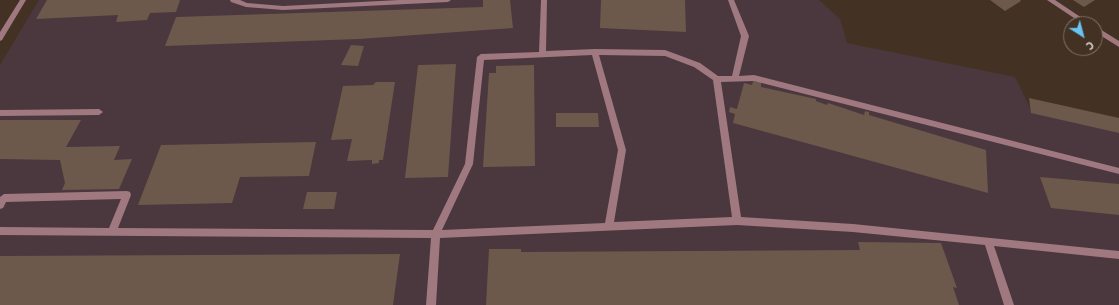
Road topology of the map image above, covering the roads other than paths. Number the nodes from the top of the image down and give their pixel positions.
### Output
1 (23, 0) edge
2 (233, 0) edge
3 (448, 0) edge
4 (544, 0) edge
5 (731, 0) edge
6 (1050, 0) edge
7 (1075, 16) edge
8 (1103, 34) edge
9 (0, 38) edge
10 (1119, 44) edge
11 (595, 52) junction
12 (542, 54) junction
13 (717, 79) junction
14 (735, 79) junction
15 (99, 112) dead end
16 (0, 113) edge
17 (1119, 171) edge
18 (0, 205) edge
19 (737, 221) junction
20 (609, 226) junction
21 (0, 232) edge
22 (112, 232) junction
23 (436, 234) junction
24 (988, 242) junction
25 (1119, 255) edge
26 (432, 305) edge
27 (1009, 305) edge

1 - 9 street
2 - 3 street
4 - 12 street
5 - 14 street
6 - 7 street
8 - 10 street
11 - 12 street
11 - 13 street
11 - 20 street
12 - 23 street
13 - 14 street
13 - 19 street
14 - 17 street
15 - 16 street
18 - 22 street
19 - 20 street
19 - 24 street
20 - 23 street
21 - 22 street
22 - 23 street
23 - 26 street
24 - 25 street
24 - 27 street

